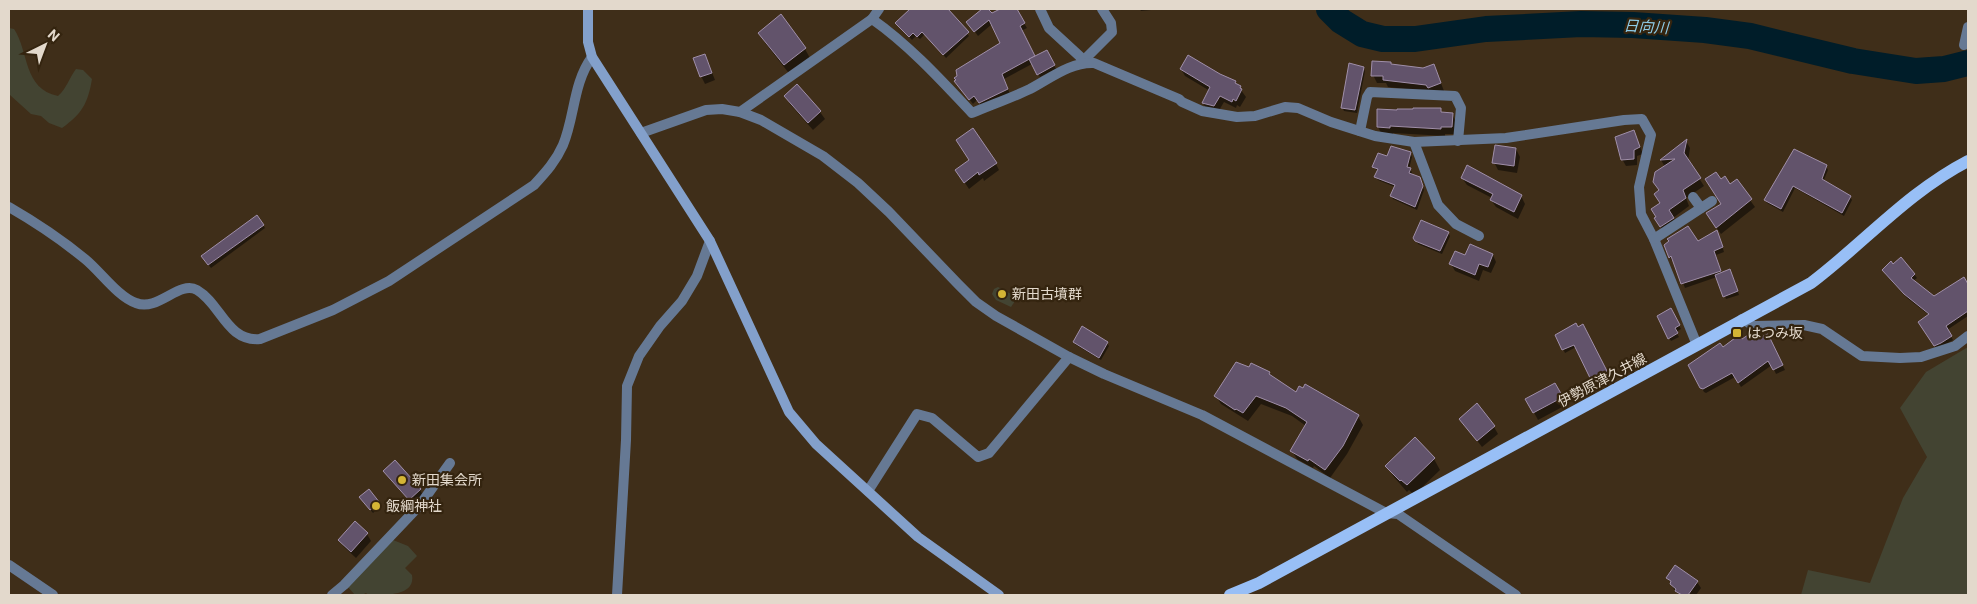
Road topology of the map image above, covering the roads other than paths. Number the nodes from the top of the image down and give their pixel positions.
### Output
1 (588, 9) edge
2 (879, 9) edge
3 (1040, 9) edge
4 (1102, 9) edge
5 (872, 19) junction
6 (1968, 27) edge
7 (1964, 45) dead end
8 (592, 57) junction
9 (1086, 61) junction
10 (740, 112) junction
11 (1360, 131) junction
12 (641, 133) junction
13 (1458, 141) junction
14 (1414, 142) junction
15 (1968, 161) edge
16 (1694, 197) dead end
17 (1712, 201) dead end
18 (9, 208) edge
19 (1701, 208) junction
20 (1479, 236) dead end
21 (1654, 239) junction
22 (710, 241) junction
23 (1742, 319) junction
24 (1968, 336) edge
25 (1697, 345) junction
26 (1070, 357) junction
27 (450, 463) dead end
28 (868, 491) junction
29 (1386, 513) junction
30 (9, 565) edge
31 (53, 595) edge
32 (332, 595) edge
33 (617, 595) edge
34 (999, 595) edge
35 (1230, 595) edge
36 (1516, 595) edge

1 - 8 street
2 - 5 street
3 - 9 street
4 - 9 street
5 - 9 street
5 - 10 street
6 - 7 street
8 - 12 street
8 - 18 street
9 - 11 street
10 - 12 street
10 - 26 street
11 - 13 street
11 - 14 street
12 - 22 street
13 - 14 street
13 - 21 street
14 - 20 street
15 - 23 main road, 伊勢原津久井線
16 - 19 street
17 - 19 street
19 - 21 street
21 - 25 street
22 - 28 street
22 - 33 street
23 - 24 street
23 - 25 main road, 伊勢原津久井線
25 - 29 main road, 伊勢原津久井線
26 - 28 street
26 - 29 street
27 - 32 street
28 - 34 street
29 - 35 main road, 伊勢原津久井線
29 - 36 street
30 - 31 street

